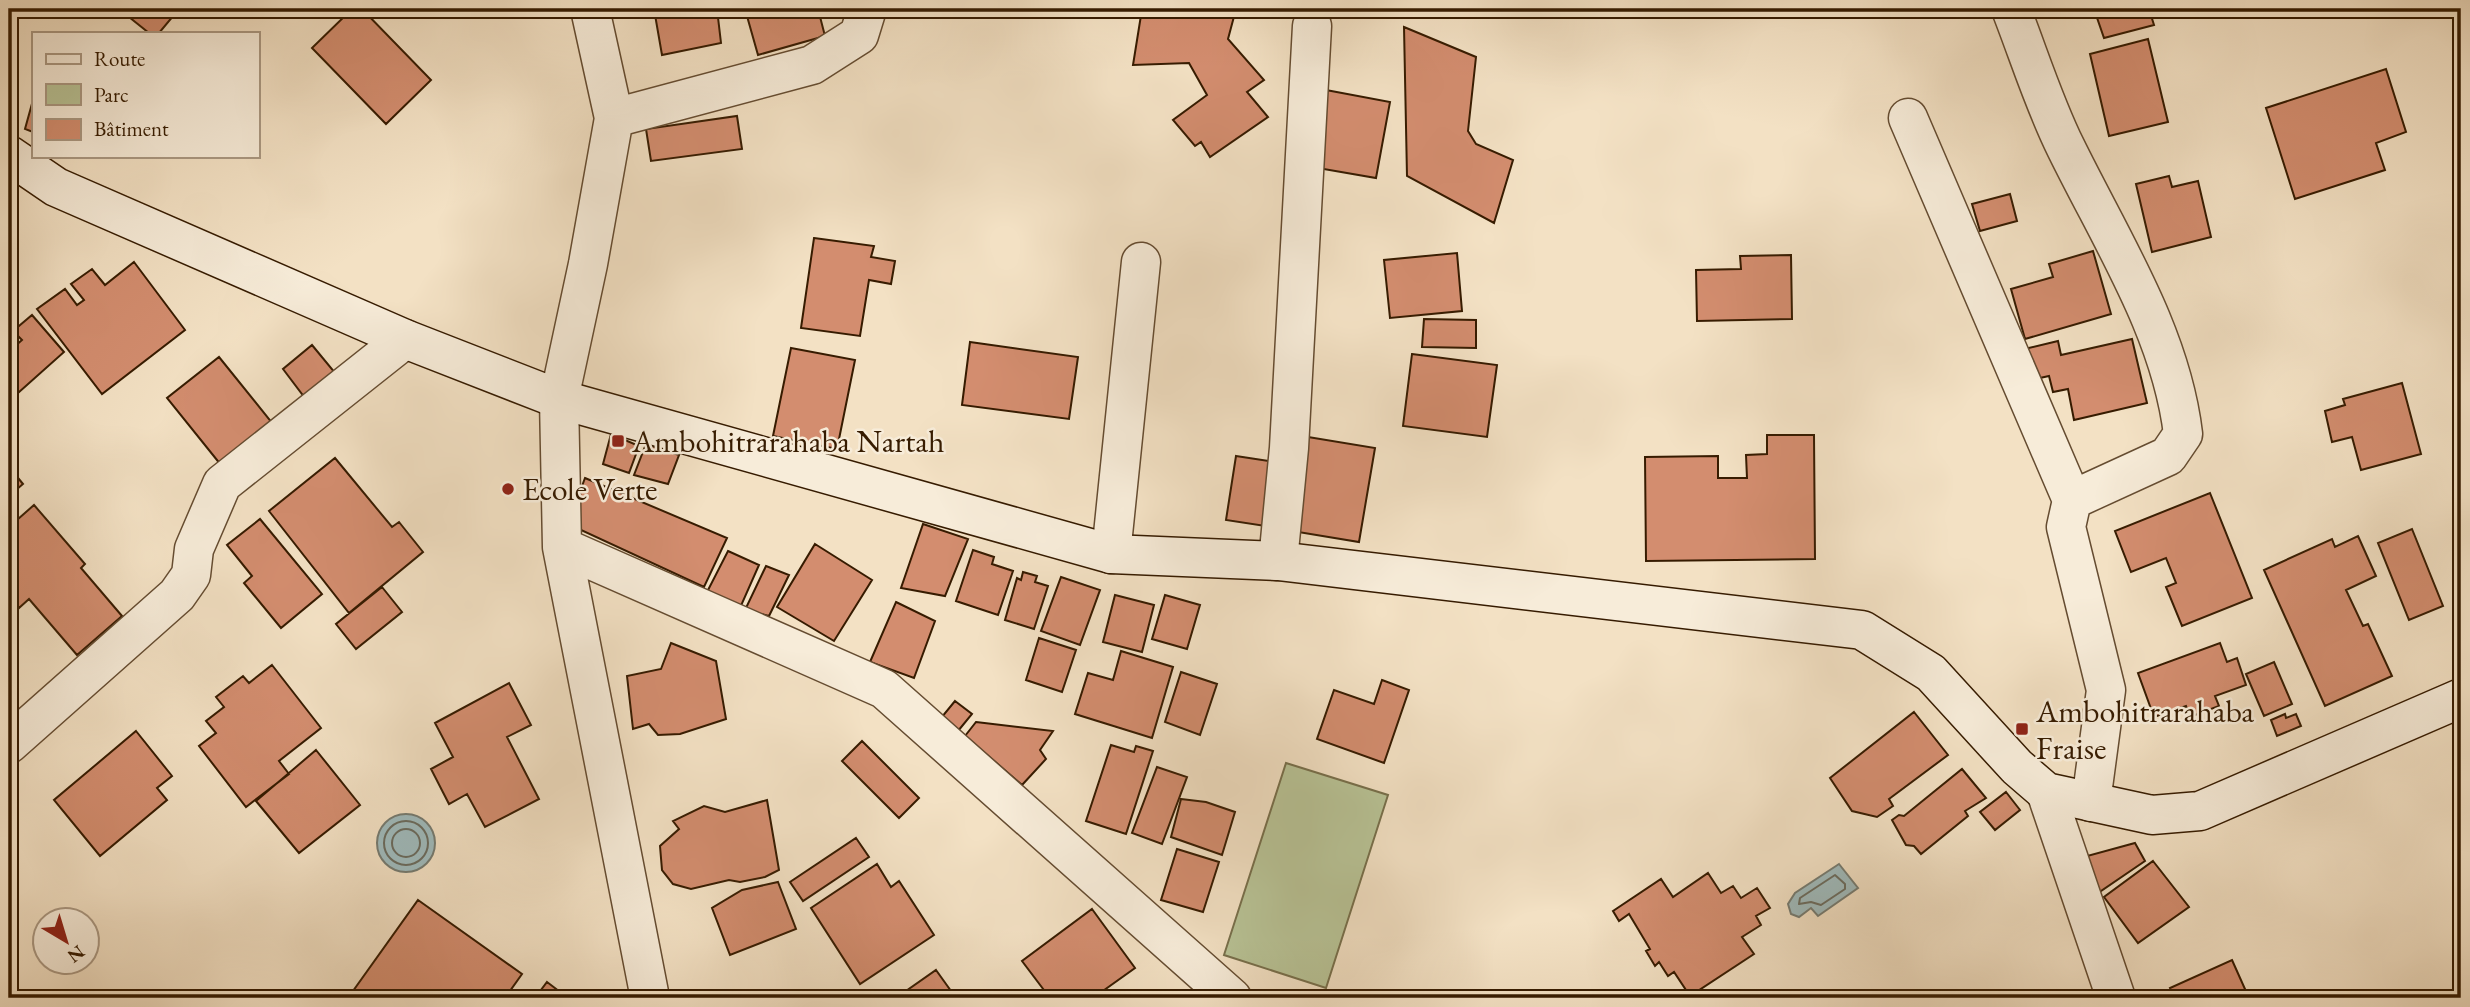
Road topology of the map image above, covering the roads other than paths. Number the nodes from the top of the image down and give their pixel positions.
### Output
1 (590, 9) edge
2 (867, 9) edge
3 (2011, 9) edge
4 (1312, 26) dead end
5 (614, 118) junction
6 (1908, 118) dead end
7 (9, 155) edge
8 (1140, 262) dead end
9 (405, 339) junction
10 (559, 399) junction
11 (2072, 500) junction
12 (562, 547) junction
13 (1111, 554) junction
14 (1279, 562) junction
15 (2461, 698) edge
16 (9, 744) edge
17 (2046, 792) junction
18 (2091, 802) junction
19 (650, 998) edge
20 (1232, 998) edge
21 (2116, 998) edge

1 - 5 street
2 - 5 street
3 - 11 street
4 - 14 street
5 - 10 street
6 - 11 street
7 - 9 street
8 - 13 street
9 - 10 street
9 - 16 street
10 - 12 street
10 - 13 street
11 - 18 street
12 - 19 street
12 - 20 street
13 - 14 street
14 - 17 street
15 - 18 street
17 - 18 street
17 - 21 street

